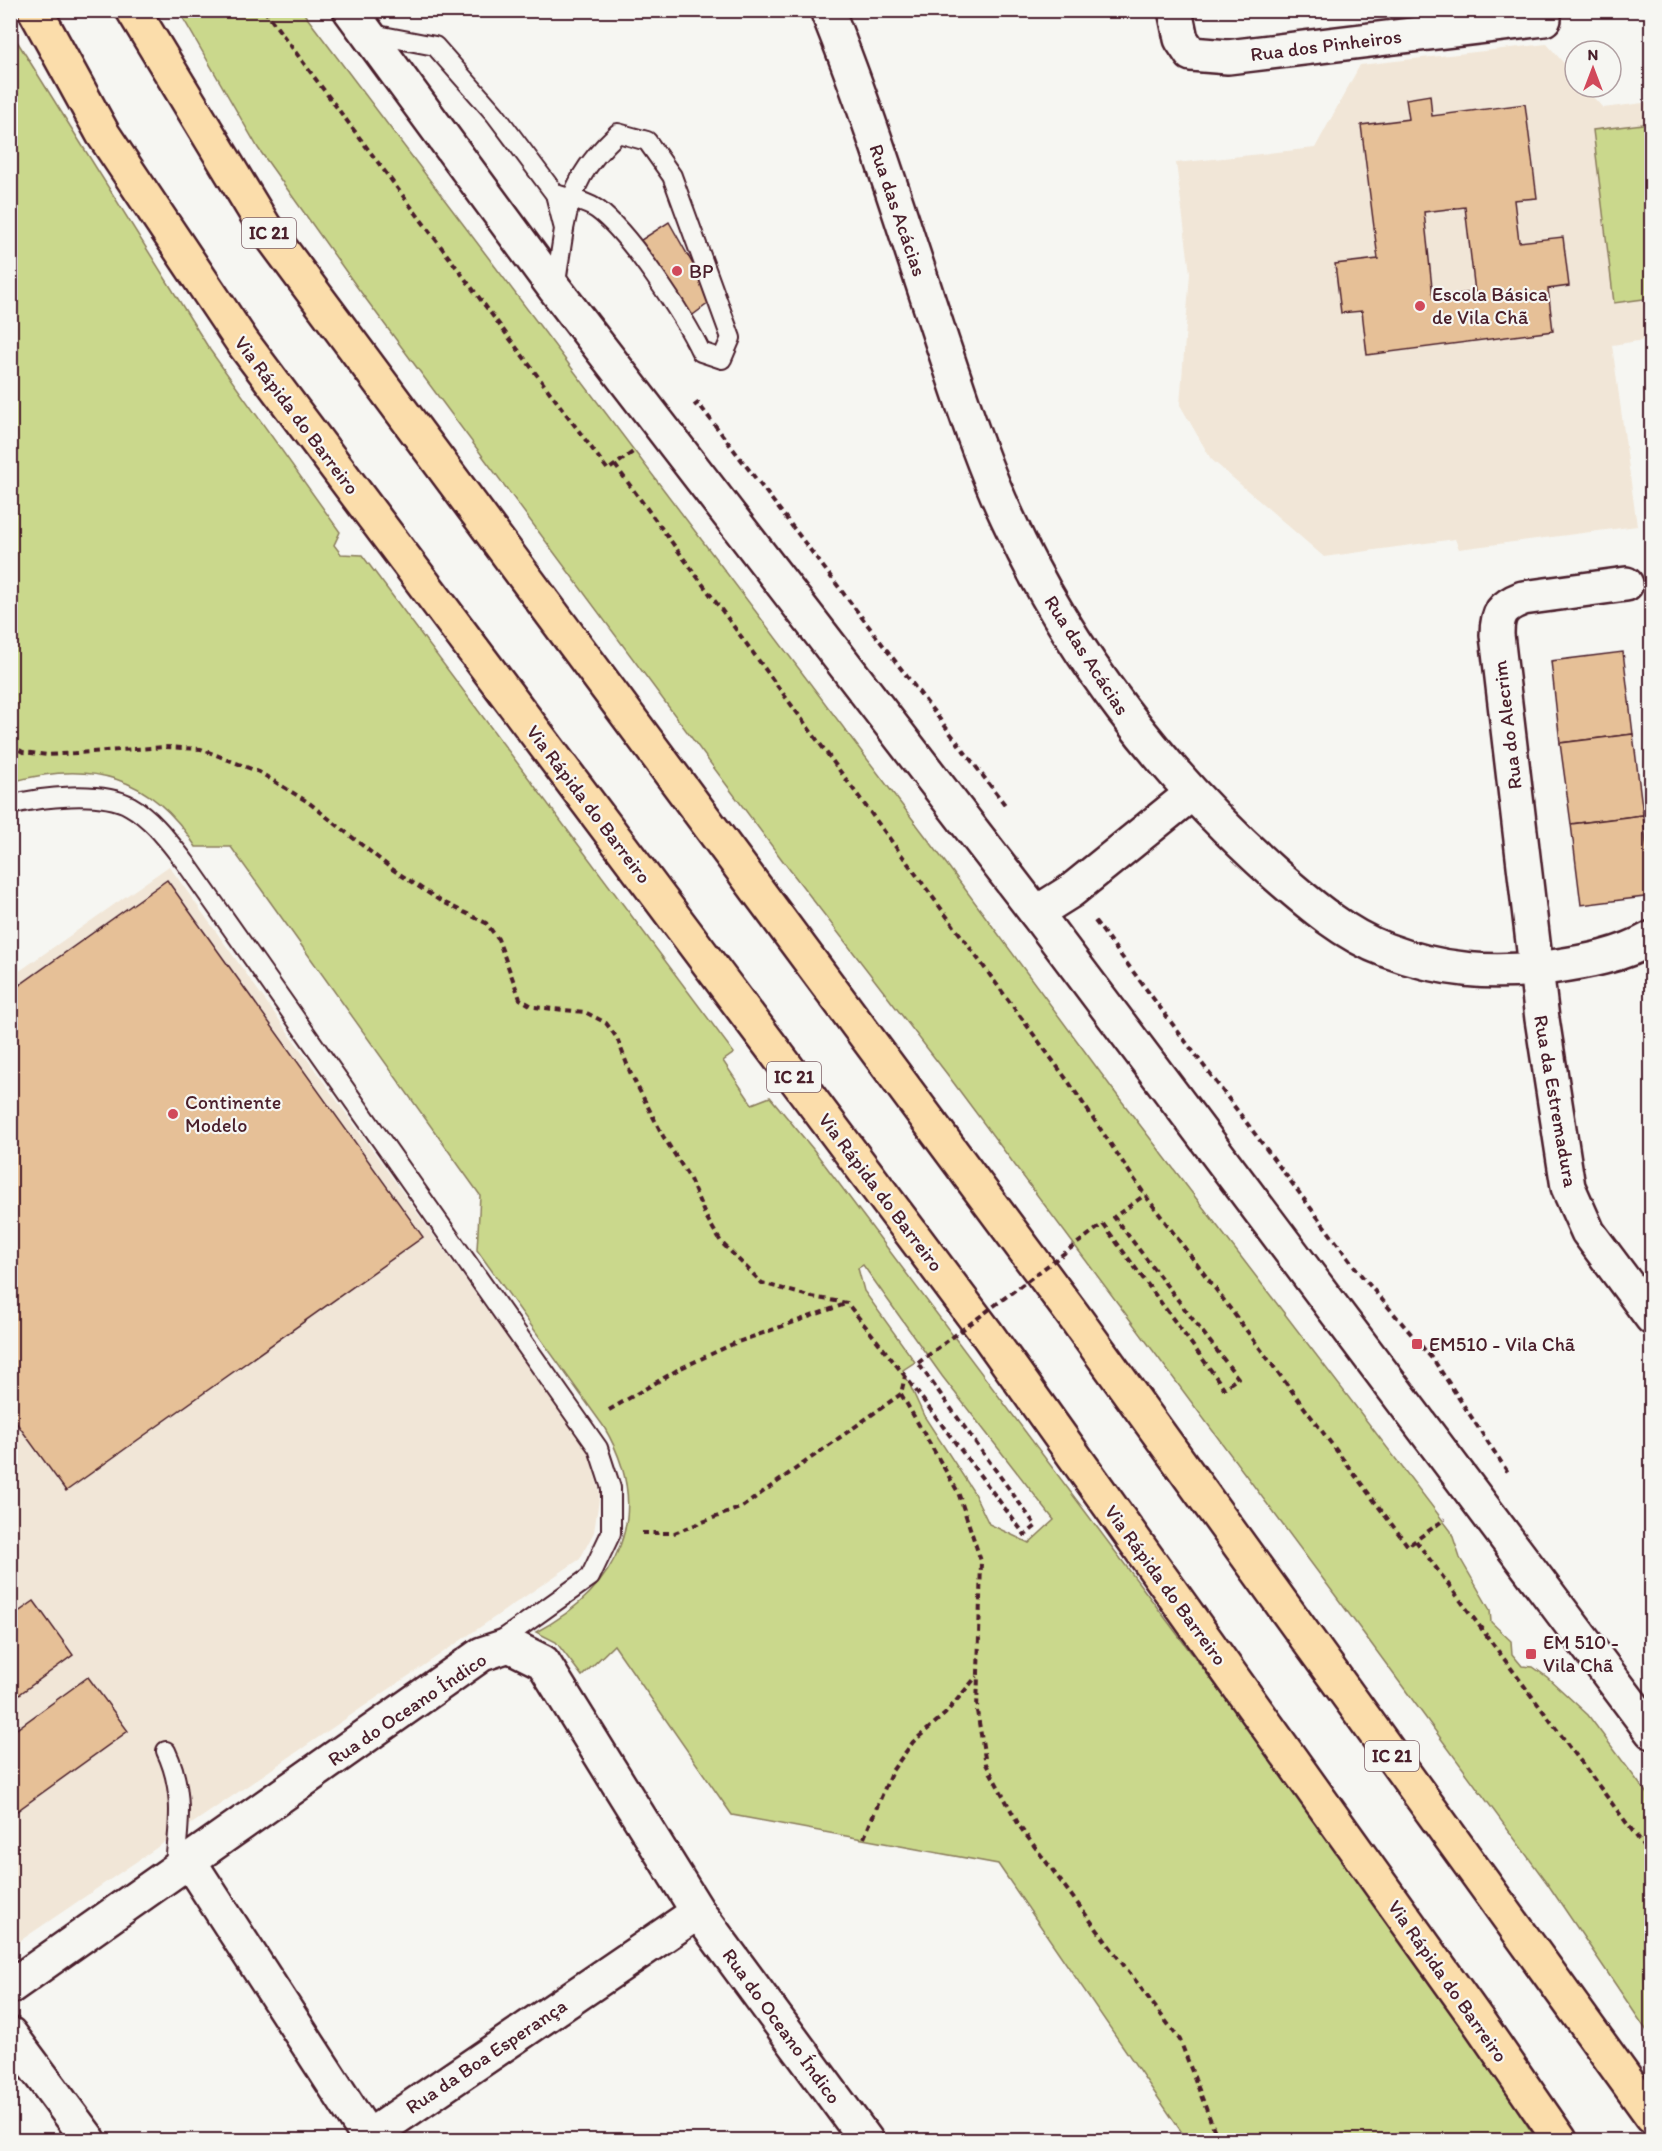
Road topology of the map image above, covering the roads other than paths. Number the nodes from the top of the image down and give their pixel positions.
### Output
1 (35, 10) edge
2 (133, 10) edge
3 (827, 10) edge
4 (1175, 10) edge
5 (1544, 19) dead end
6 (358, 22) edge
7 (562, 196) junction
8 (555, 288) junction
9 (1626, 584) dead end
10 (1191, 794) junction
11 (10, 805) edge
12 (1036, 913) junction
13 (1652, 938) edge
14 (1536, 969) junction
15 (1652, 1318) edge
16 (482, 1654) junction
17 (1651, 1731) edge
18 (166, 1751) dead end
19 (182, 1866) junction
20 (698, 1912) junction
21 (10, 1987) edge
22 (10, 2034) edge
23 (1652, 2116) edge
24 (89, 2140) edge
25 (866, 2140) edge
26 (1560, 2140) edge

1 - 26 highway, Via Rápida do Barreiro / IC 21
2 - 23 highway, IC 21
3 - 10 street, Rua das Acácias
4 - 5 street, Rua dos Pinheiros
6 - 7 lane
6 - 8 street
7 - 7 lane
7 - 8 lane
8 - 12 street
9 - 14 street, Rua do Alecrim
10 - 12 street
10 - 14 street, Rua das Acácias
11 - 16 lane
12 - 17 street
13 - 14 street, Rua das Acácias
14 - 15 street, Rua da Estremadura
16 - 19 street, Rua do Oceano Índico
16 - 20 street, Rua do Oceano Índico
18 - 19 lane
19 - 20 street, Rua da Boa Esperança
19 - 21 street, Rua do Oceano Índico
20 - 25 street, Rua do Oceano Índico
22 - 24 street

